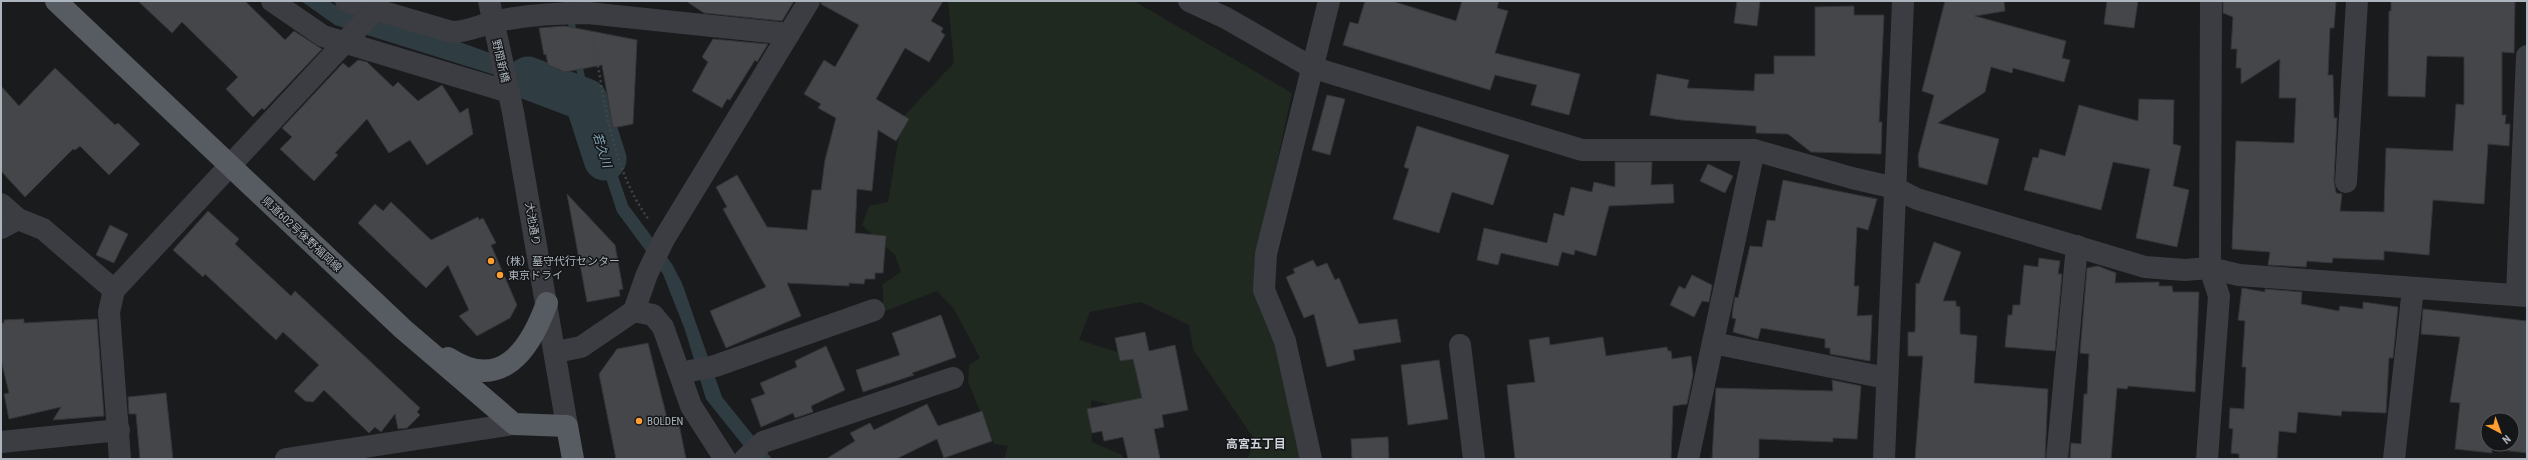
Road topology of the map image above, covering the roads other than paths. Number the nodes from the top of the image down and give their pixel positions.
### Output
1 (56, 1) edge
2 (272, 1) edge
3 (346, 1) edge
4 (489, 1) edge
5 (809, 1) edge
6 (1189, 1) edge
7 (1329, 1) edge
8 (1903, 1) edge
9 (2210, 1) edge
10 (2356, 1) edge
11 (374, 11) junction
12 (790, 34) junction
13 (344, 44) junction
14 (2527, 56) edge
15 (1311, 67) junction
16 (509, 92) junction
17 (1754, 150) junction
18 (229, 165) junction
19 (2346, 182) dead end
20 (1895, 188) junction
21 (1, 204) edge
22 (10, 224) edge
23 (2077, 246) junction
24 (2210, 268) junction
25 (2413, 289) junction
26 (114, 290) junction
27 (2522, 295) edge
28 (547, 303) junction
29 (874, 310) dead end
30 (634, 311) junction
31 (403, 329) junction
32 (1713, 342) junction
33 (1460, 345) dead end
34 (556, 352) junction
35 (684, 372) junction
36 (953, 378) dead end
37 (1886, 378) junction
38 (514, 424) junction
39 (567, 426) junction
40 (119, 430) junction
41 (1, 442) edge
42 (337, 455) edge
43 (120, 459) edge
44 (286, 459) edge
45 (572, 459) edge
46 (726, 459) edge
47 (745, 459) edge
48 (1311, 459) edge
49 (1474, 459) edge
50 (1688, 459) edge
51 (1884, 459) edge
52 (2057, 459) edge
53 (2207, 459) edge
54 (2394, 459) edge

1 - 18 main road, 県道602号後野福岡線
2 - 13 street
3 - 11 street
4 - 16 street, 野間新橋
5 - 12 street
6 - 15 street
7 - 15 street
8 - 20 street
9 - 24 street
10 - 19 street
11 - 12 street
11 - 13 street
12 - 30 street
13 - 16 street
13 - 18 street
14 - 27 street
15 - 17 street
15 - 48 street
16 - 28 street, 大池通り
17 - 20 street
17 - 32 street
18 - 26 street
18 - 31 main road, 県道602号後野福岡線
20 - 23 street
20 - 37 street
21 - 22 street
22 - 26 street
23 - 24 street
23 - 52 street
24 - 25 street
24 - 53 street
25 - 27 street
25 - 54 street
26 - 40 street
28 - 31 main road
28 - 34 street, 大池通り
29 - 35 street
30 - 34 street
30 - 35 street
31 - 38 main road, 県道602号後野福岡線
32 - 37 street
32 - 50 street
33 - 49 street
34 - 39 street, 大池通り
35 - 46 street
36 - 47 street
37 - 51 street
38 - 39 main road
38 - 42 street
39 - 45 main road
40 - 41 street
40 - 43 street
42 - 44 street

